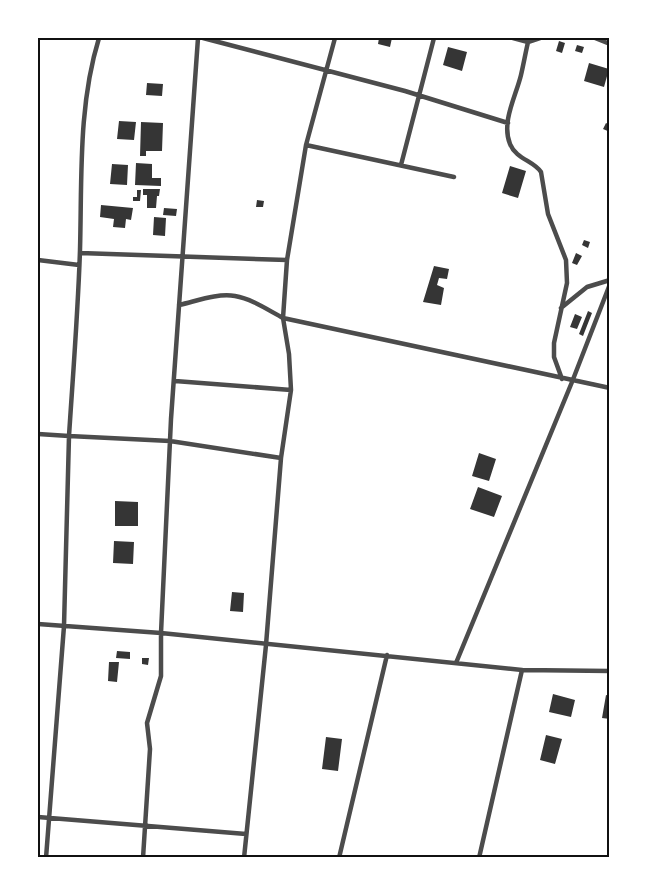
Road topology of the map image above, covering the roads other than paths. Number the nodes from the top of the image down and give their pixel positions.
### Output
1 (99, 38) edge
2 (198, 38) edge
3 (203, 38) edge
4 (335, 38) edge
5 (434, 38) edge
6 (513, 38) edge
7 (540, 38) edge
8 (595, 38) edge
9 (528, 40) edge
10 (609, 44) edge
11 (326, 69) junction
12 (419, 96) junction
13 (508, 123) junction
14 (306, 145) junction
15 (401, 165) junction
16 (454, 177) dead end
17 (80, 253) junction
18 (183, 255) junction
19 (38, 260) edge
20 (287, 260) junction
21 (80, 265) junction
22 (609, 282) edge
23 (179, 305) junction
24 (560, 308) junction
25 (283, 318) junction
26 (562, 379) junction
27 (175, 381) junction
28 (572, 382) junction
29 (609, 388) edge
30 (291, 390) junction
31 (38, 435) edge
32 (69, 436) junction
33 (170, 441) junction
34 (281, 458) junction
35 (38, 624) edge
36 (64, 626) junction
37 (161, 633) junction
38 (266, 645) junction
39 (387, 655) junction
40 (456, 663) junction
41 (522, 670) junction
42 (609, 671) edge
43 (38, 817) edge
44 (48, 818) junction
45 (146, 825) junction
46 (246, 834) junction
47 (46, 858) edge
48 (143, 858) edge
49 (244, 858) edge
50 (339, 858) edge
51 (479, 858) edge

1 - 17 street
2 - 18 street
3 - 11 street
4 - 11 street
5 - 12 street
6 - 9 street
7 - 9 street
8 - 10 street
9 - 13 street
11 - 12 street
11 - 14 street
12 - 13 street
12 - 15 street
13 - 24 street
14 - 15 street
14 - 20 street
15 - 16 street
17 - 18 street
17 - 21 street
18 - 20 street
18 - 23 street
19 - 21 street
20 - 25 street
21 - 32 street
22 - 24 street
22 - 28 street
23 - 25 street
23 - 27 street
24 - 26 street
25 - 26 street
25 - 30 street
26 - 28 street
27 - 30 street
27 - 33 street
28 - 29 street
28 - 40 street
30 - 34 street
31 - 32 street
32 - 33 street
32 - 36 street
33 - 34 street
33 - 37 street
34 - 38 street
35 - 36 street
36 - 37 street
36 - 44 street
37 - 38 street
37 - 45 street
38 - 39 street
38 - 46 street
39 - 40 street
39 - 50 street
40 - 41 street
41 - 42 street
41 - 51 street
43 - 44 street
44 - 45 street
44 - 47 street
45 - 46 street
45 - 48 street
46 - 49 street

